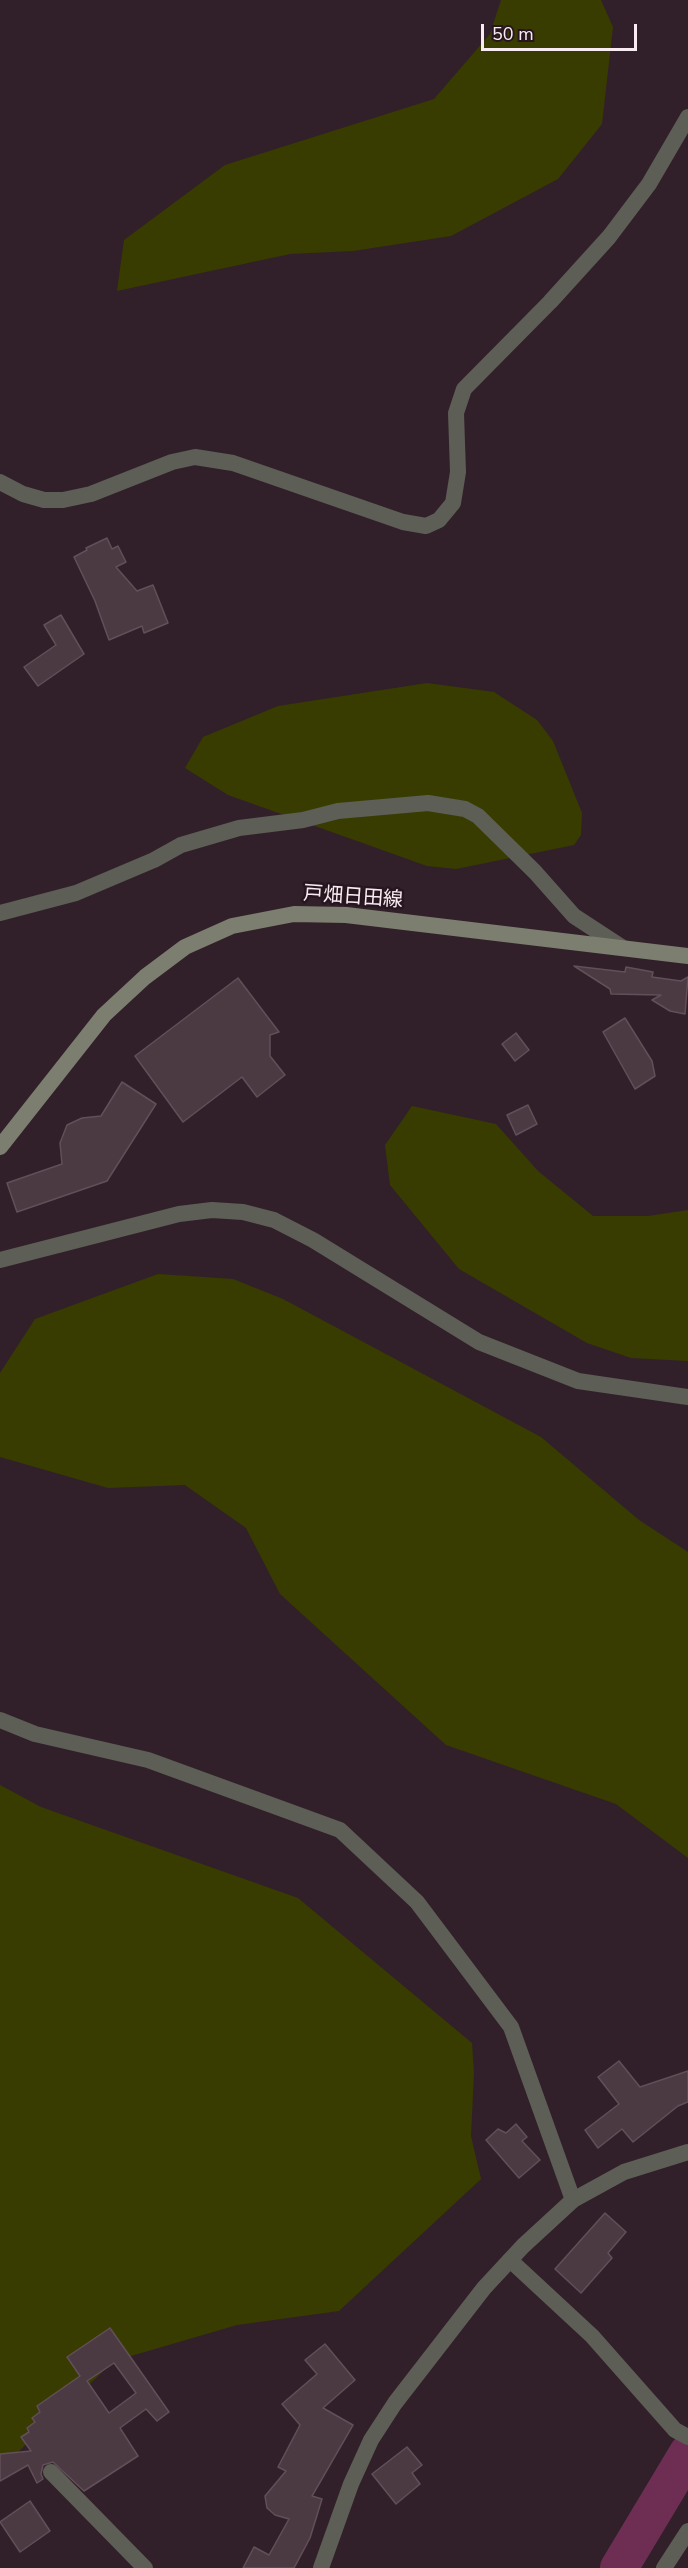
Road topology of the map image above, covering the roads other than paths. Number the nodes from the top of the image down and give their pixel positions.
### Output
1 (688, 117) edge
2 (0, 482) edge
3 (0, 913) edge
4 (623, 948) junction
5 (688, 956) edge
6 (0, 1148) edge
7 (0, 1260) edge
8 (688, 1397) edge
9 (0, 1720) edge
10 (688, 2152) edge
11 (573, 2200) junction
12 (510, 2260) junction
13 (688, 2437) edge
14 (51, 2472) dead end
15 (688, 2531) edge
16 (145, 2568) edge
17 (321, 2568) edge
18 (664, 2568) edge

1 - 2 street
3 - 4 street
4 - 5 main road, 戸畑日田線
4 - 6 main road, 戸畑日田線
7 - 8 street
9 - 11 street
10 - 11 street
11 - 12 street
12 - 13 street
12 - 17 street
14 - 16 street
15 - 18 street

